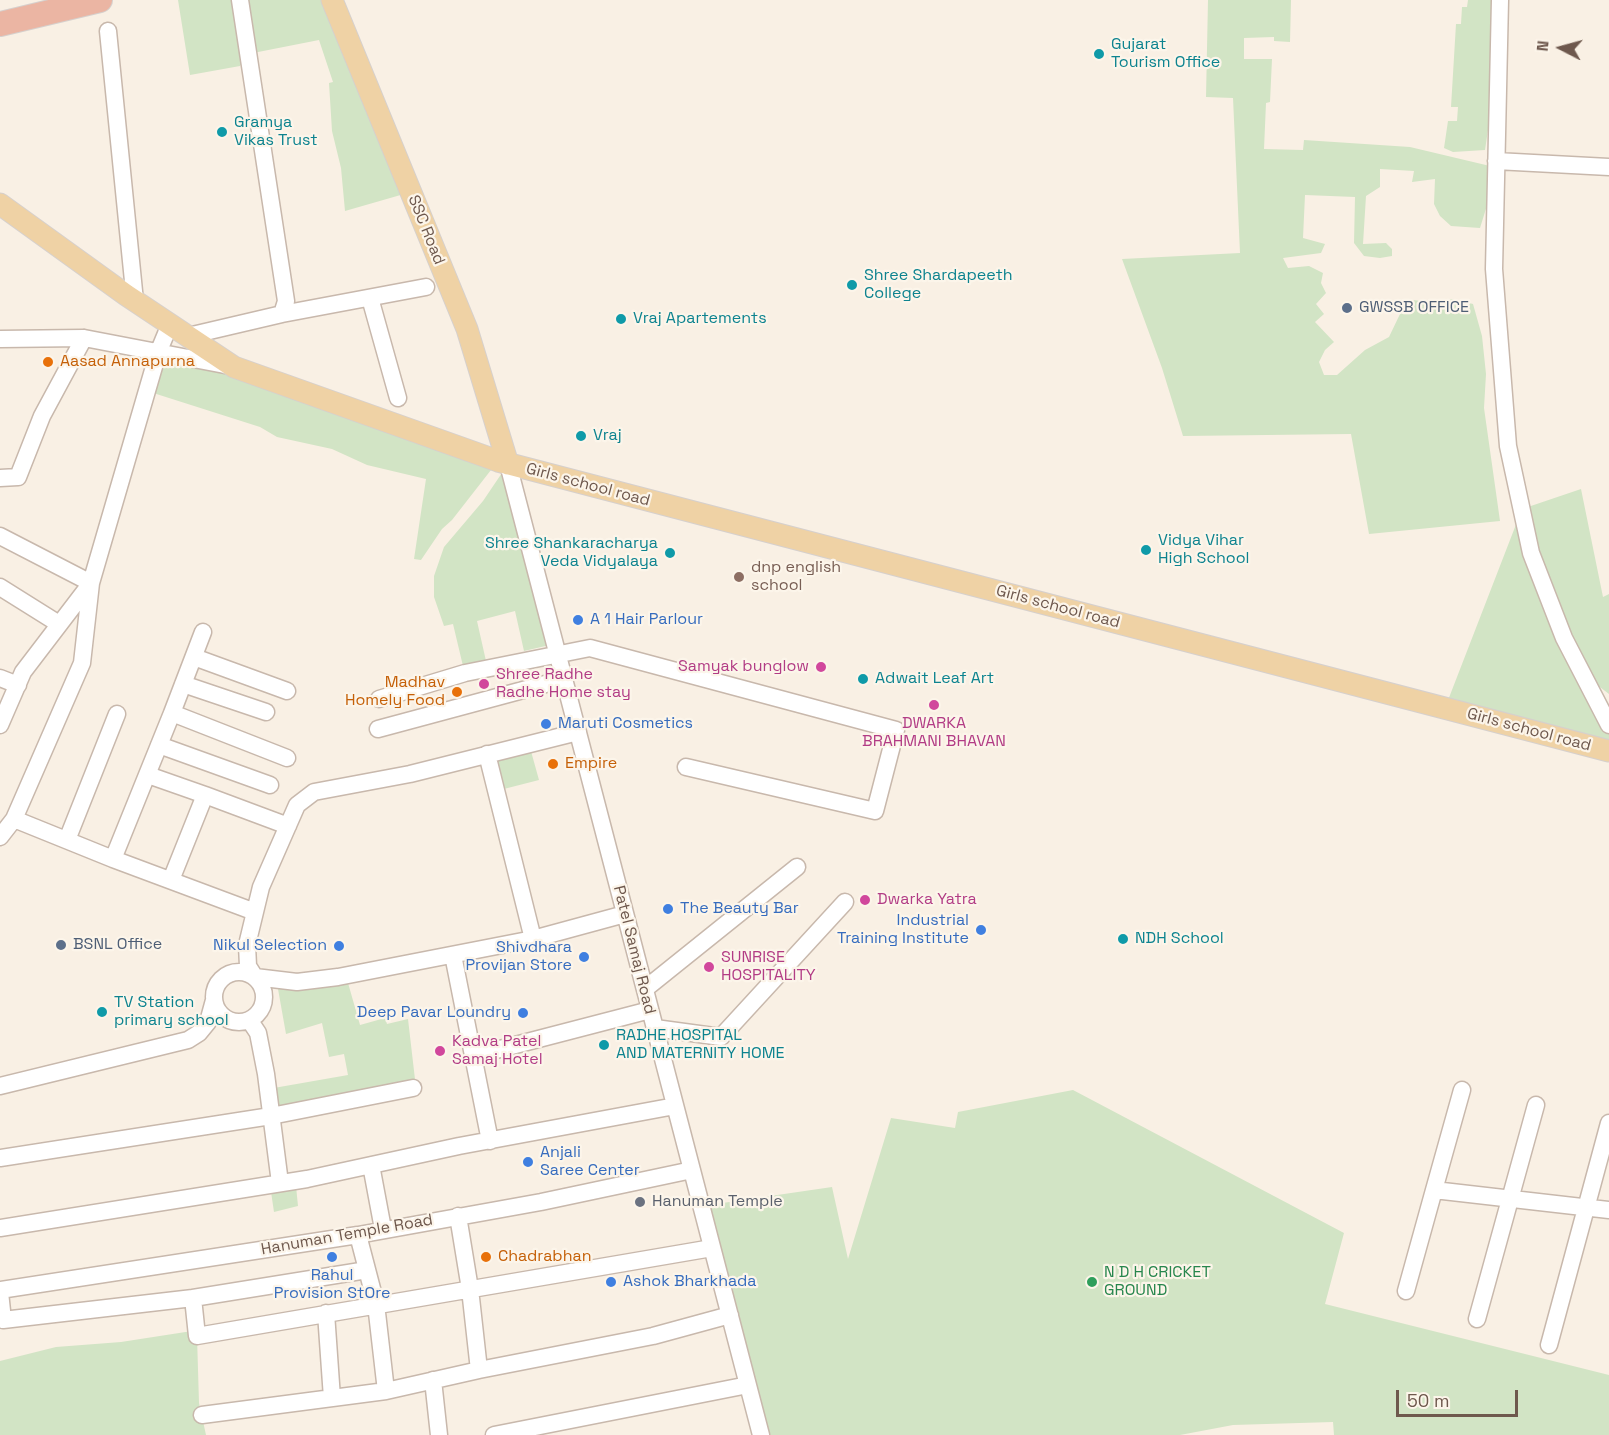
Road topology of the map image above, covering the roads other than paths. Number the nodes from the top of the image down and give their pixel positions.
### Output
1 (100, 0) edge
2 (240, 0) edge
3 (332, 0) edge
4 (1500, 0) edge
5 (1, 23) edge
6 (108, 31) dead end
7 (1497, 161) junction
8 (1609, 167) edge
9 (0, 204) edge
10 (426, 287) dead end
11 (370, 298) junction
12 (135, 301) junction
13 (282, 314) junction
14 (170, 324) junction
15 (188, 336) junction
16 (84, 338) junction
17 (0, 339) edge
18 (158, 353) junction
19 (234, 367) junction
20 (398, 398) dead end
21 (508, 464) junction
22 (0, 478) edge
23 (0, 537) edge
24 (92, 583) junction
25 (0, 587) edge
26 (60, 624) junction
27 (203, 632) dead end
28 (557, 653) junction
29 (194, 657) junction
30 (0, 678) edge
31 (564, 679) junction
32 (183, 684) junction
33 (18, 685) junction
34 (287, 691) dead end
35 (379, 699) dead end
36 (266, 712) dead end
37 (172, 713) junction
38 (117, 714) dead end
39 (0, 724) edge
40 (1609, 725) edge
41 (378, 729) dead end
42 (578, 732) junction
43 (159, 745) junction
44 (1609, 751) edge
45 (487, 754) junction
46 (287, 758) dead end
47 (686, 767) dead end
48 (148, 775) junction
49 (270, 785) dead end
50 (205, 795) junction
51 (14, 819) junction
52 (288, 826) junction
53 (0, 837) edge
54 (67, 840) junction
55 (113, 859) junction
56 (797, 867) dead end
57 (171, 880) junction
58 (845, 902) dead end
59 (255, 912) junction
60 (625, 914) junction
61 (533, 939) junction
62 (247, 945) junction
63 (453, 955) junction
64 (255, 977) junction
65 (223, 978) junction
66 (309, 981) junction
67 (645, 989) junction
68 (214, 1000) junction
69 (265, 1001) junction
70 (650, 1010) junction
71 (242, 1022) junction
72 (655, 1028) junction
73 (199, 1033) junction
74 (473, 1056) junction
75 (0, 1086) edge
76 (413, 1089) dead end
77 (1462, 1090) dead end
78 (1536, 1105) dead end
79 (675, 1106) junction
80 (271, 1116) junction
81 (1609, 1123) edge
82 (490, 1141) junction
83 (0, 1158) edge
84 (371, 1165) junction
85 (692, 1170) junction
86 (280, 1184) junction
87 (1434, 1190) junction
88 (1511, 1199) junction
89 (1586, 1207) junction
90 (1609, 1210) edge
91 (458, 1216) junction
92 (0, 1228) edge
93 (383, 1229) junction
94 (358, 1235) junction
95 (712, 1248) junction
96 (367, 1270) junction
97 (470, 1289) junction
98 (0, 1291) edge
99 (1406, 1291) dead end
100 (193, 1298) junction
101 (376, 1304) junction
102 (326, 1313) junction
103 (730, 1315) junction
104 (1477, 1319) dead end
105 (1, 1321) edge
106 (1549, 1344) dead end
107 (479, 1370) junction
108 (433, 1380) junction
109 (748, 1385) junction
110 (386, 1391) junction
111 (332, 1398) junction
112 (202, 1415) dead end
113 (439, 1435) edge
114 (494, 1435) edge
115 (761, 1435) edge

1 - 5 highway
2 - 13 street
3 - 21 main road, SSC Road
4 - 7 street
6 - 12 street
7 - 8 street
7 - 40 street
9 - 12 main road, Girls school road
10 - 11 street
11 - 13 street
11 - 20 street
12 - 14 main road, Girls school road
13 - 15 street
14 - 15 main road, Girls school road
14 - 18 street
15 - 19 main road, Girls school road
16 - 17 street
16 - 18 street
16 - 22 street
18 - 19 street
18 - 24 street
19 - 21 main road, Girls school road
21 - 28 street, Patel Samaj Road
21 - 44 main road, Girls school road
23 - 24 street
24 - 26 street
24 - 51 street
25 - 26 street
26 - 33 street
27 - 29 street
28 - 31 street, Patel Samaj Road
28 - 35 street
28 - 47 street
29 - 32 street
29 - 34 street
30 - 33 street
31 - 41 street
31 - 42 street, Patel Samaj Road
32 - 36 street
32 - 37 street
33 - 39 street
37 - 43 street
37 - 46 street
38 - 54 street
42 - 45 street
42 - 60 street, Patel Samaj Road
43 - 48 street
43 - 49 street
45 - 52 street
45 - 61 street
48 - 50 street
48 - 55 street
50 - 52 street
50 - 57 street
51 - 53 street
51 - 54 street
52 - 59 street
54 - 55 street
55 - 57 street
56 - 67 street
57 - 59 street
58 - 72 street
59 - 62 street
60 - 61 street
60 - 67 street, Patel Samaj Road
61 - 63 street
62 - 64 street
62 - 65 street
63 - 66 street
63 - 74 street
64 - 65 street
64 - 66 street
64 - 69 street
65 - 68 street
66 - 69 street
67 - 70 street, Patel Samaj Road
68 - 71 street
68 - 73 street
69 - 71 street
70 - 72 street, Patel Samaj Road
70 - 74 street
71 - 73 street
71 - 80 street
72 - 79 street, Patel Samaj Road
73 - 75 street
74 - 82 street
76 - 80 street
77 - 87 street
78 - 88 street
79 - 82 street
79 - 85 street, Patel Samaj Road
80 - 83 street
80 - 86 street
81 - 89 street
82 - 84 street
84 - 86 street
84 - 93 street
85 - 91 street, Hanuman Temple Road
85 - 95 street, Patel Samaj Road
86 - 92 street
87 - 88 street
87 - 99 street
88 - 89 street
88 - 104 street
89 - 90 street
89 - 106 street
91 - 93 street, Hanuman Temple Road
91 - 97 street
93 - 94 street, Hanuman Temple Road
94 - 96 street
94 - 98 street, Hanuman Temple Road
95 - 97 street
95 - 103 street, Patel Samaj Road
96 - 100 street
96 - 101 street
97 - 101 street
97 - 107 street
98 - 105 street
100 - 102 street
100 - 105 street
101 - 102 street
101 - 110 street
102 - 111 street
103 - 107 street
103 - 109 street, Patel Samaj Road
107 - 108 street
108 - 110 street
108 - 113 street
109 - 114 street
109 - 115 street, Patel Samaj Road
110 - 111 street
111 - 112 street

